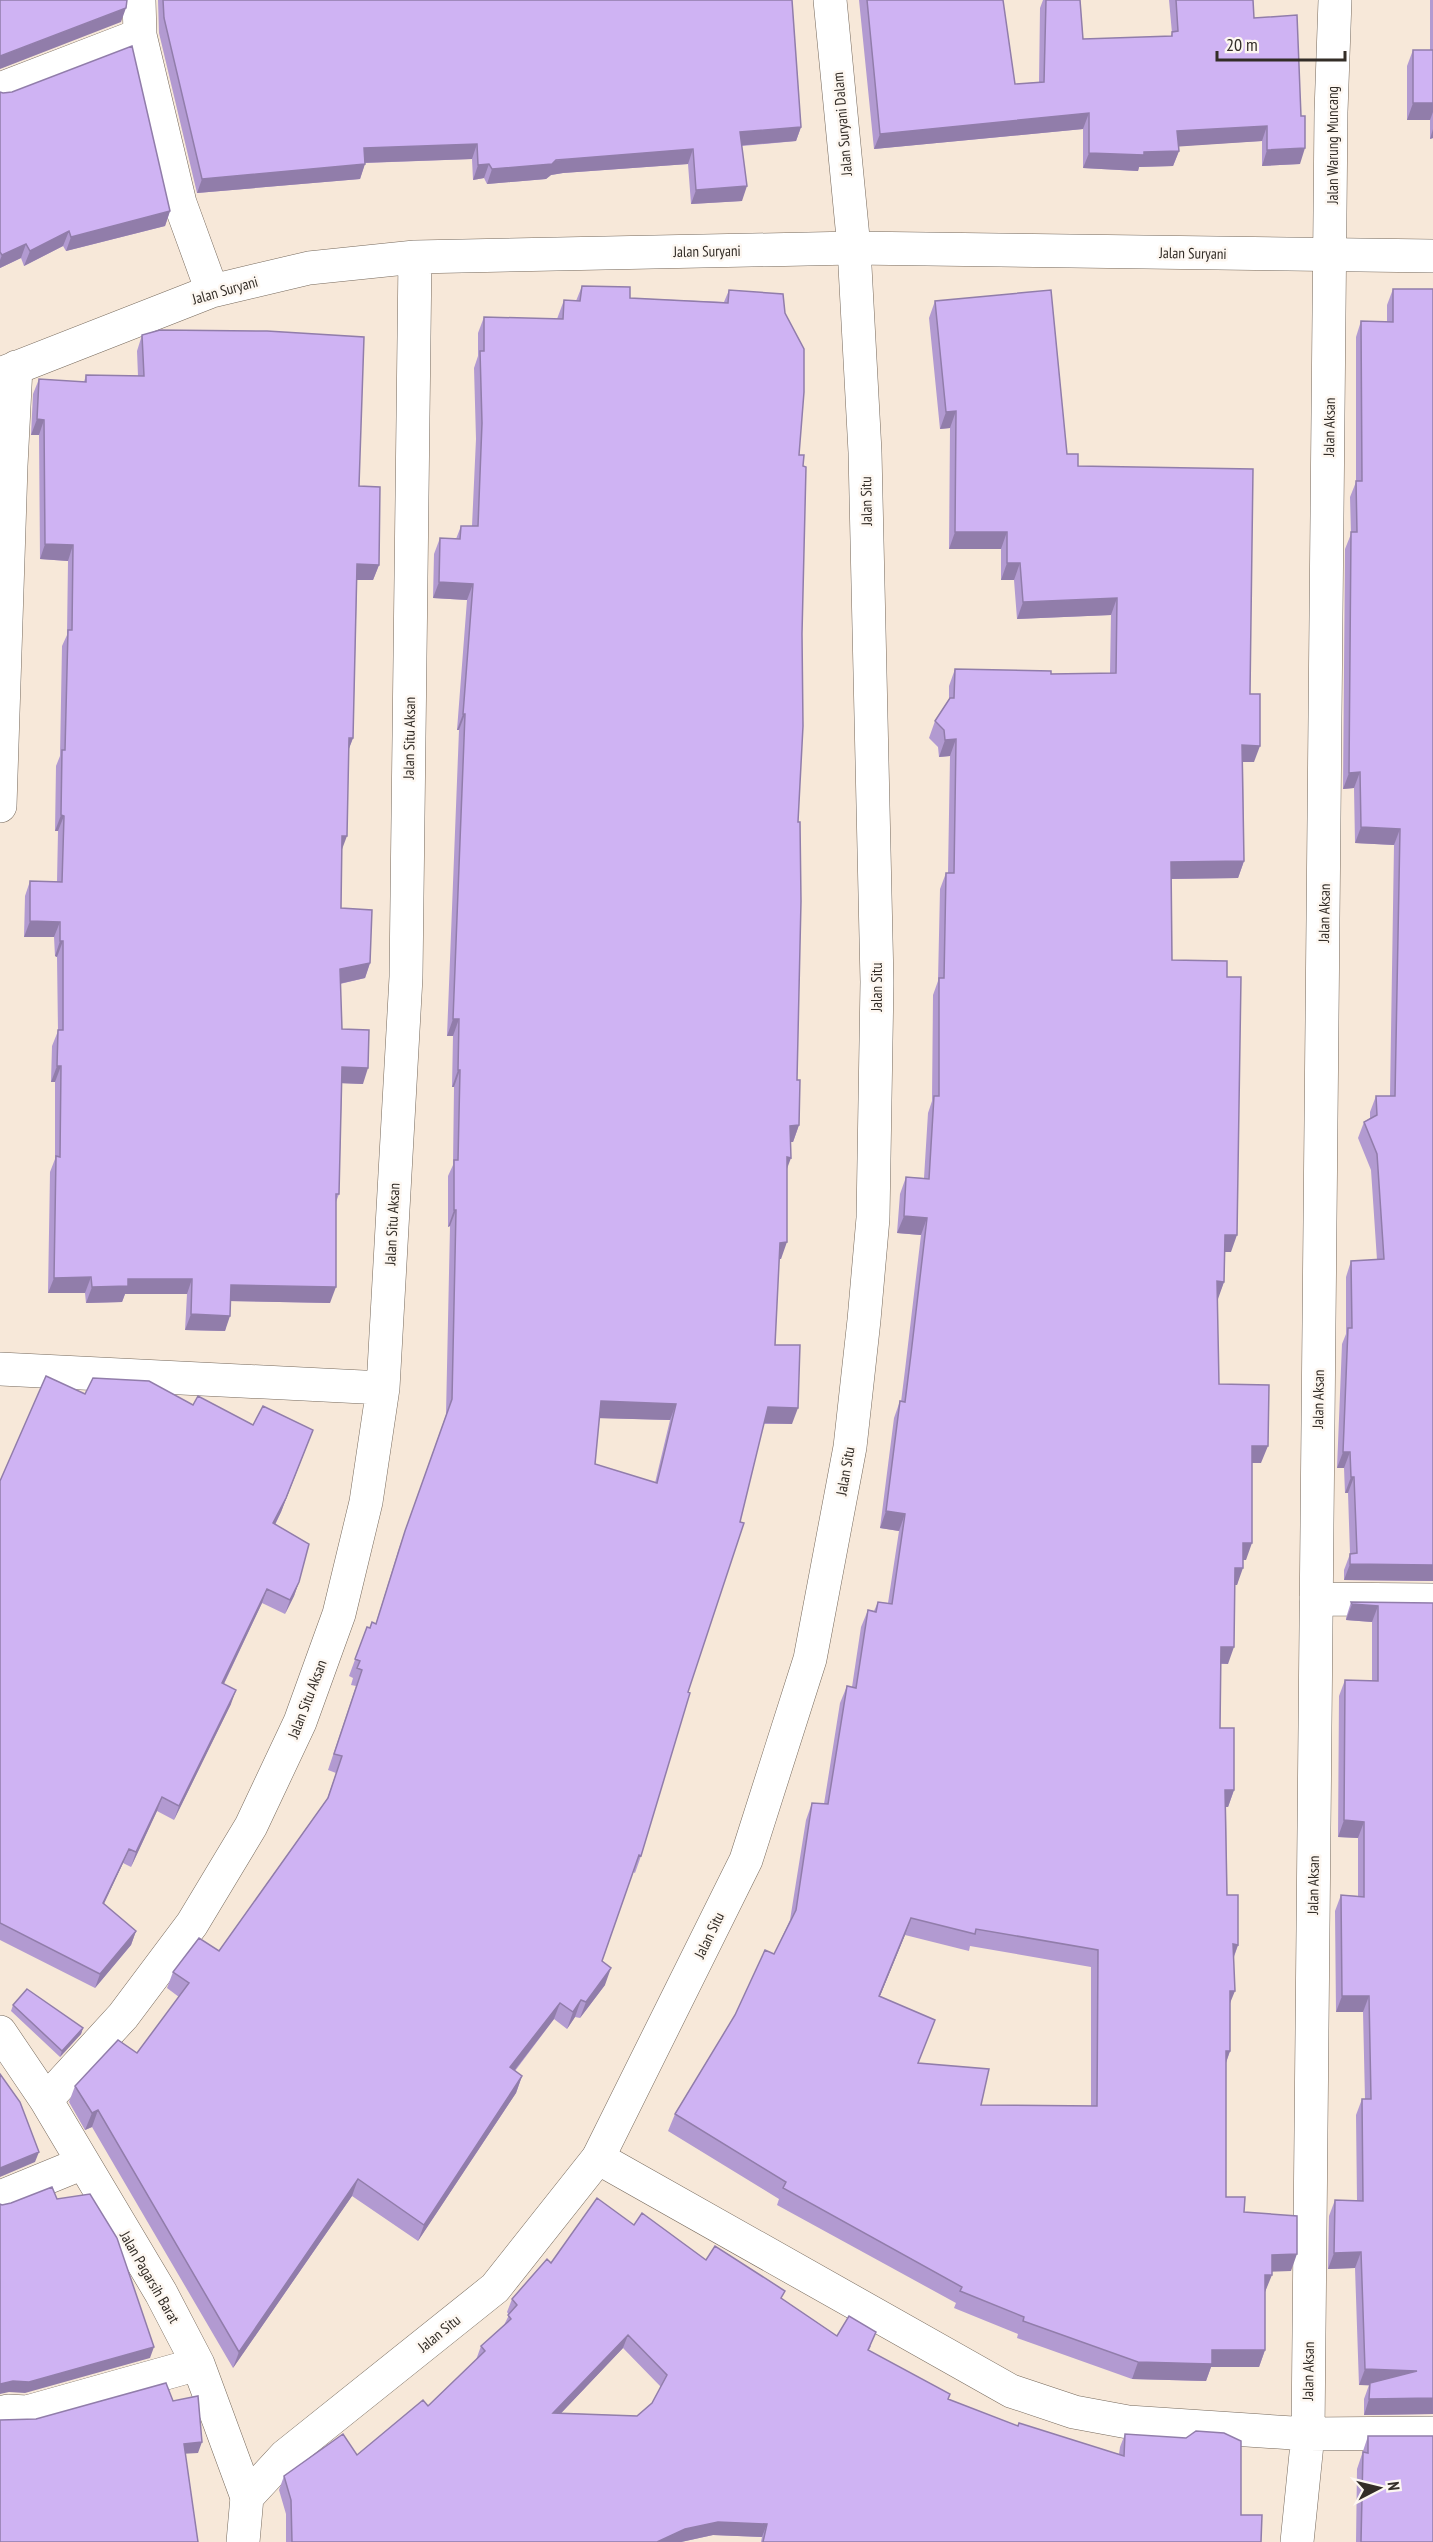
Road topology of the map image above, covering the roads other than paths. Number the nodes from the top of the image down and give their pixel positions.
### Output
1 (139, 0) edge
2 (830, 0) edge
3 (1335, 0) edge
4 (140, 35) junction
5 (0, 89) edge
6 (854, 248) junction
7 (1331, 255) junction
8 (1433, 256) edge
9 (415, 257) junction
10 (212, 291) junction
11 (8, 371) edge
12 (0, 806) edge
13 (0, 1369) edge
14 (383, 1388) junction
15 (1316, 1599) junction
16 (1433, 1599) edge
17 (0, 2032) edge
18 (46, 2100) junction
19 (598, 2158) junction
20 (83, 2163) junction
21 (0, 2197) edge
22 (198, 2364) junction
23 (0, 2413) edge
24 (1433, 2433) edge
25 (1308, 2434) junction
26 (247, 2497) junction
27 (243, 2542) edge
28 (1297, 2542) edge

1 - 4 street
2 - 6 street, Jalan Suryani Dalam
3 - 7 street, Jalan Warung Muncang
4 - 5 street
4 - 10 street
6 - 7 street, Jalan Suryani
6 - 9 street, Jalan Suryani
6 - 19 street, Jalan Situ
7 - 8 street, Jalan Suryani
7 - 15 street, Jalan Aksan
9 - 10 street, Jalan Suryani
9 - 14 street, Jalan Situ Aksan
10 - 11 street, Jalan Suryani
11 - 12 street
13 - 14 street
14 - 18 street, Jalan Situ Aksan
15 - 16 street
15 - 25 street, Jalan Aksan
17 - 18 street, Jalan Pagarsih Barat
18 - 20 street, Jalan Pagarsih Barat
19 - 25 street
19 - 26 street, Jalan Situ
20 - 21 street
20 - 22 street, Jalan Pagarsih Barat
22 - 23 street
22 - 26 street, Jalan Pagarsih Barat
24 - 25 street
25 - 28 street, Jalan Aksan
26 - 27 street, Jalan Pagarsih Barat

